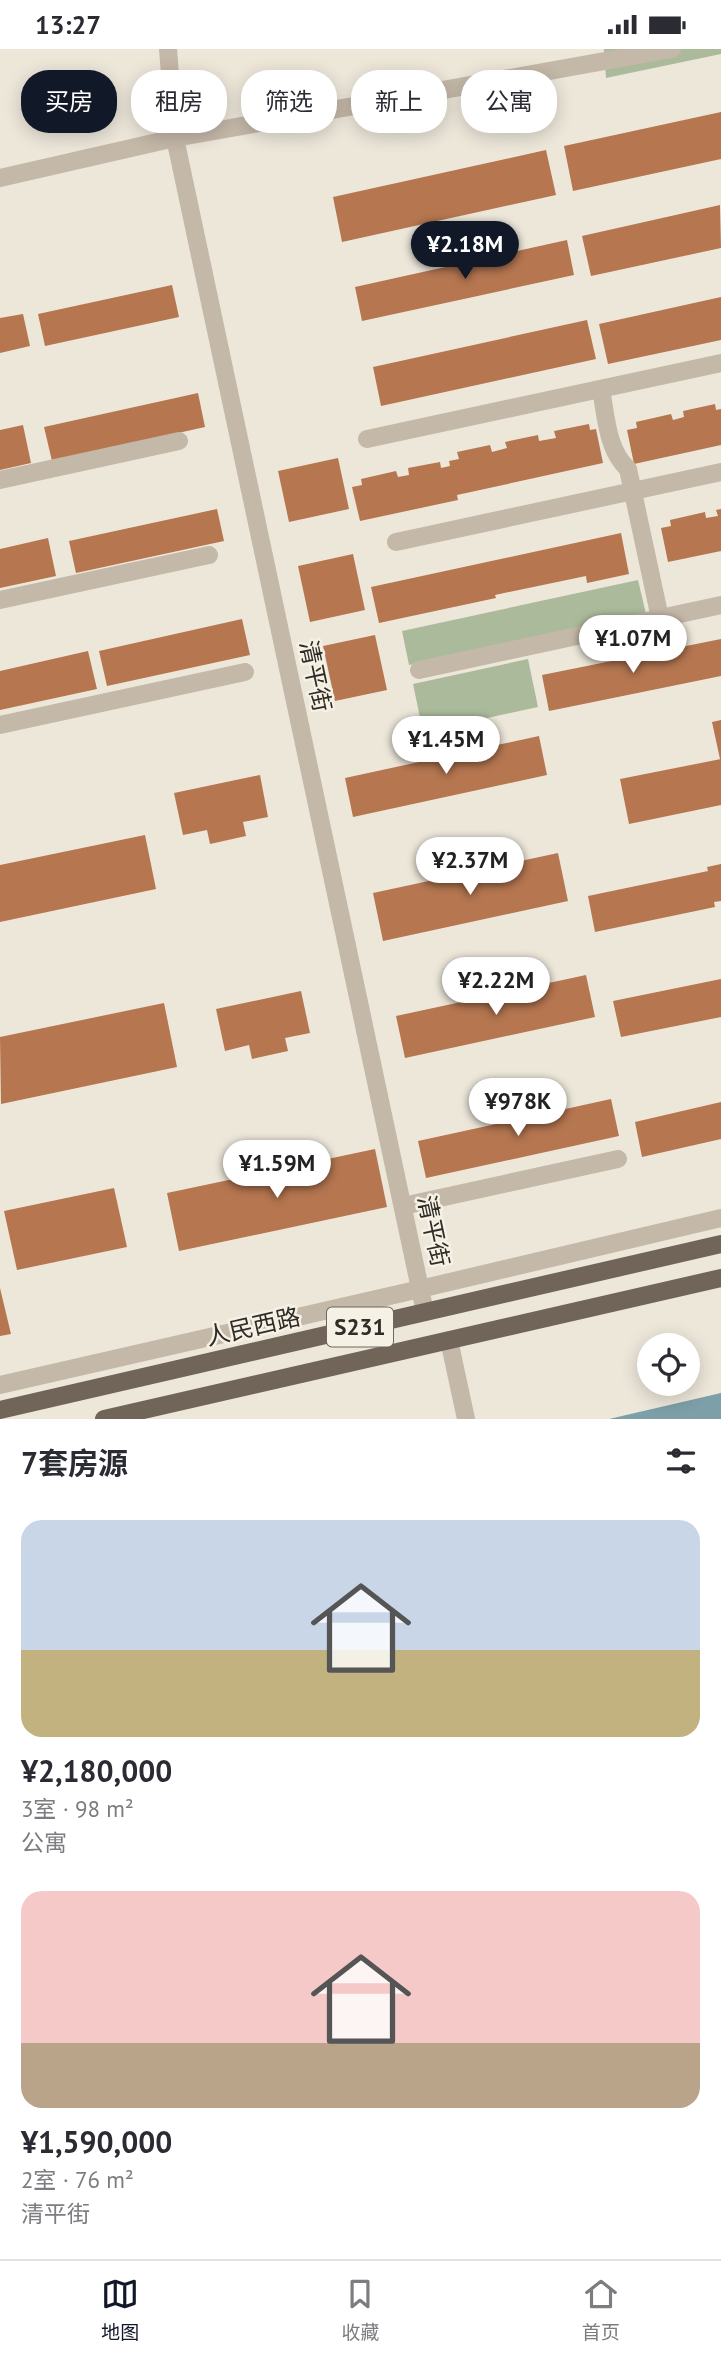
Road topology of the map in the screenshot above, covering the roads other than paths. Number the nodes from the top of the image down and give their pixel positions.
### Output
1 (168, 49) edge
2 (672, 49) edge
3 (174, 138) junction
4 (0, 178) edge
5 (721, 363) edge
6 (601, 389) junction
7 (367, 439) dead end
8 (180, 442) dead end
9 (721, 472) edge
10 (0, 480) edge
11 (632, 491) junction
12 (396, 542) dead end
13 (209, 555) dead end
14 (0, 600) edge
15 (721, 605) edge
16 (660, 618) junction
17 (419, 670) dead end
18 (245, 672) dead end
19 (0, 725) edge
20 (618, 1159) dead end
21 (403, 1206) junction
22 (721, 1218) edge
23 (721, 1244) edge
24 (721, 1278) edge
25 (420, 1289) junction
26 (425, 1312) junction
27 (449, 1340) junction
28 (0, 1385) edge
29 (0, 1410) edge
30 (104, 1419) edge
31 (466, 1419) edge

1 - 3 street, 清平街
2 - 3 street
3 - 4 street
3 - 21 street, 清平街
5 - 6 street
6 - 7 street
6 - 11 street
8 - 10 street
9 - 11 street
11 - 12 street
11 - 16 street
13 - 14 street
15 - 16 street
16 - 17 street
18 - 19 street
20 - 21 street
21 - 25 street, 清平街
22 - 25 street
23 - 26 main road, 人民西路 / S231
24 - 27 main road, S231
25 - 26 street, 清平街
25 - 28 street
26 - 29 main road, 人民西路 / S231
27 - 30 main road, S231
27 - 31 street

